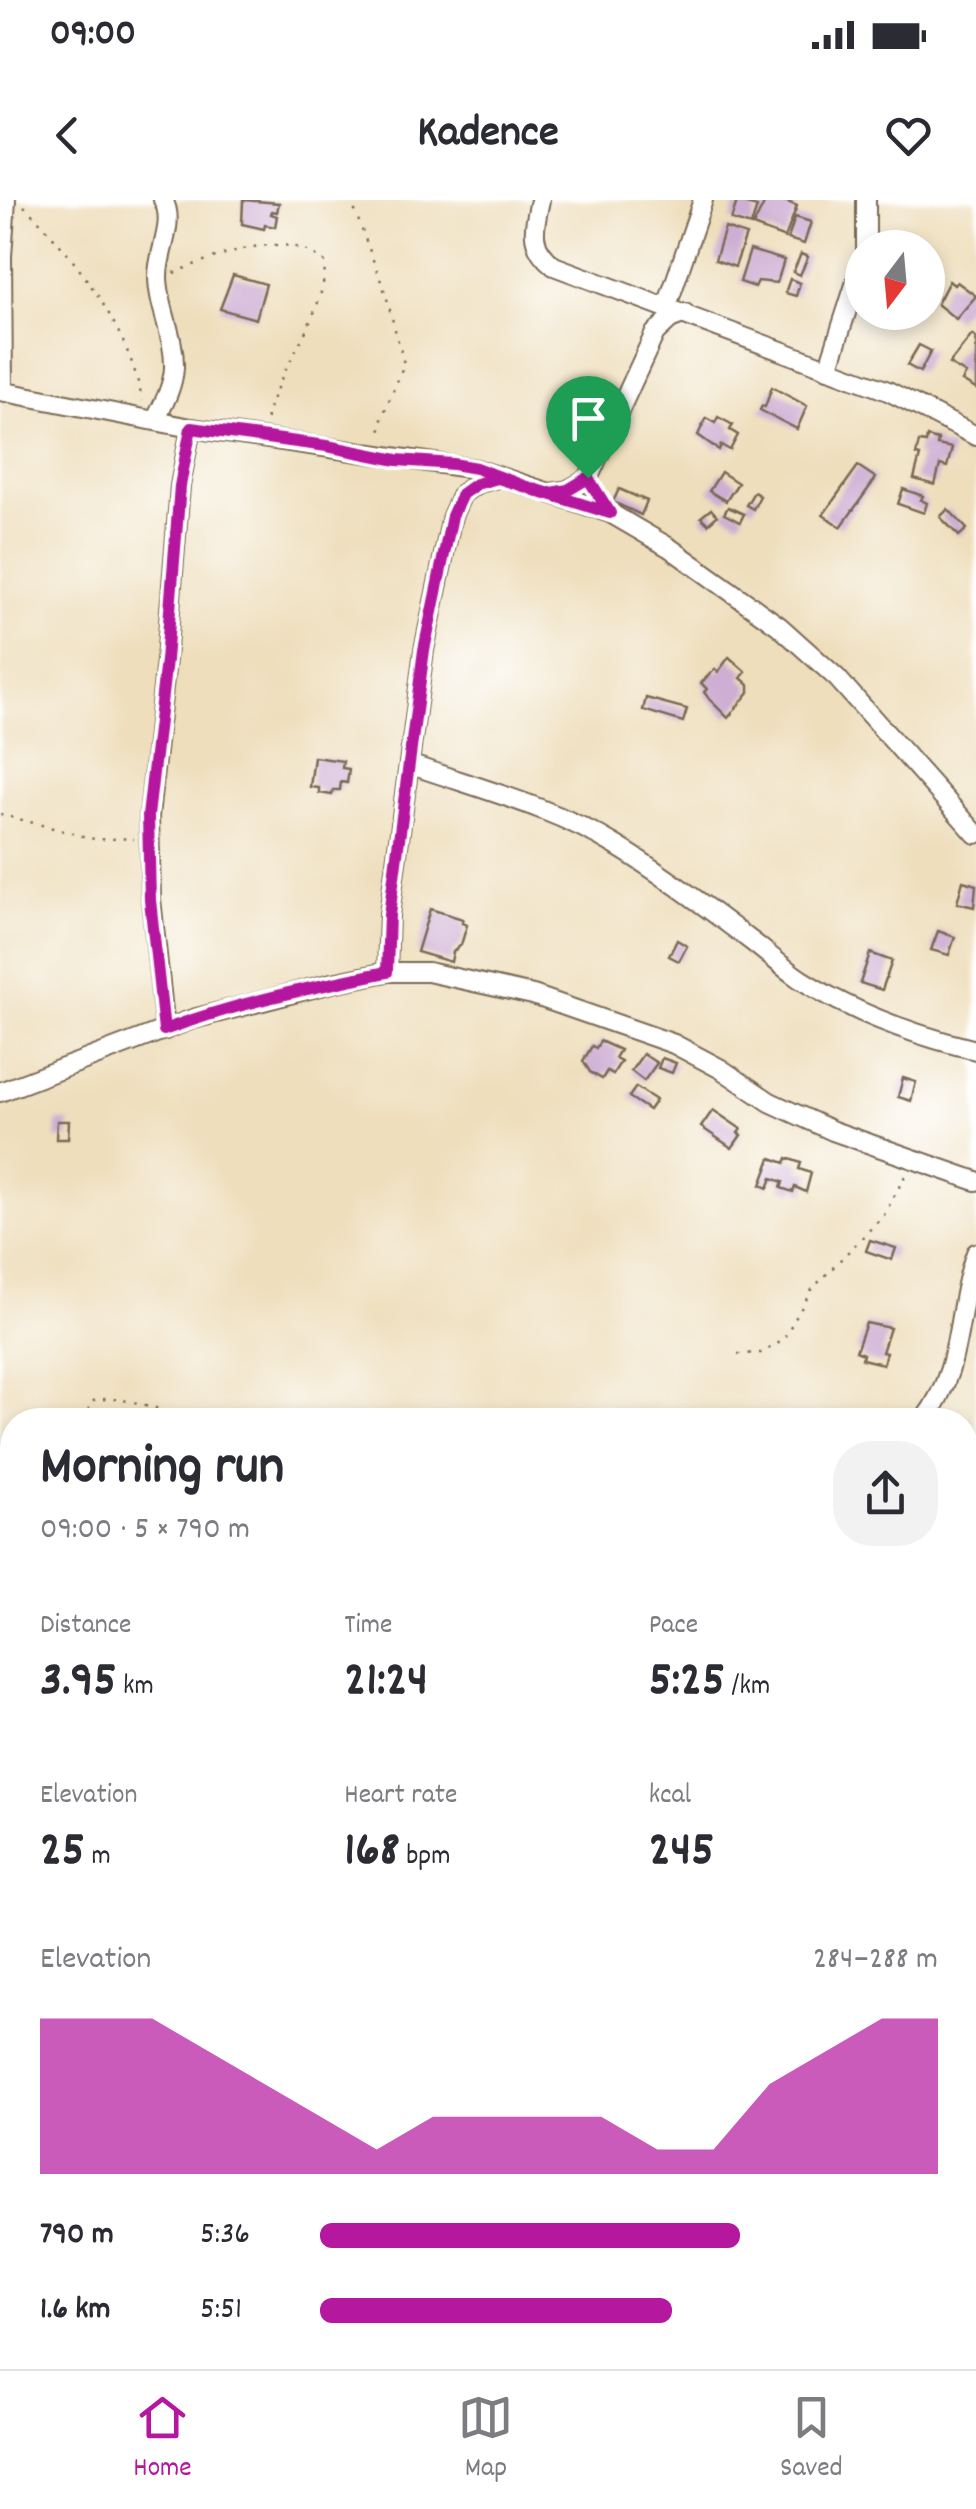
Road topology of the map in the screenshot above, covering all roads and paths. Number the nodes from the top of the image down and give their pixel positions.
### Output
1 (6, 200) edge
2 (17, 200) edge
3 (163, 200) edge
4 (350, 200) edge
5 (540, 200) edge
6 (703, 200) edge
7 (866, 200) edge
8 (866, 230) edge
9 (158, 280) junction
10 (636, 295) junction
11 (676, 310) junction
12 (845, 316) edge
13 (655, 333) junction
14 (828, 369) junction
15 (2, 391) edge
16 (150, 418) junction
17 (191, 428) junction
18 (976, 436) edge
19 (268, 438) junction
20 (397, 460) junction
21 (498, 478) junction
22 (588, 478) junction
23 (545, 494) junction
24 (610, 513) junction
25 (409, 764) junction
26 (0, 814) edge
27 (976, 834) edge
28 (150, 843) junction
29 (387, 972) junction
30 (164, 1030) junction
31 (976, 1050) edge
32 (0, 1092) edge
33 (912, 1159) junction
34 (976, 1181) edge
35 (976, 1253) edge
36 (738, 1354) dead end
37 (89, 1408) edge
38 (157, 1408) edge
39 (930, 1408) edge

1 - 15 street
2 - 16 path
3 - 9 street
4 - 20 path
5 - 10 street
6 - 11 street
7 - 8 street
9 - 16 street
9 - 19 path
10 - 11 street
10 - 13 street
11 - 13 street
11 - 14 street
12 - 14 street
13 - 22 street
14 - 18 street
15 - 16 street
16 - 17 street
17 - 19 street
17 - 28 street
19 - 20 street
20 - 21 street
21 - 23 street
21 - 25 street
22 - 23 street
22 - 24 street
23 - 24 street
24 - 27 street
25 - 29 street
25 - 31 street
26 - 28 path
28 - 30 street
29 - 30 street
29 - 33 street
30 - 32 street
33 - 34 street
33 - 36 path
35 - 39 street
37 - 38 path

